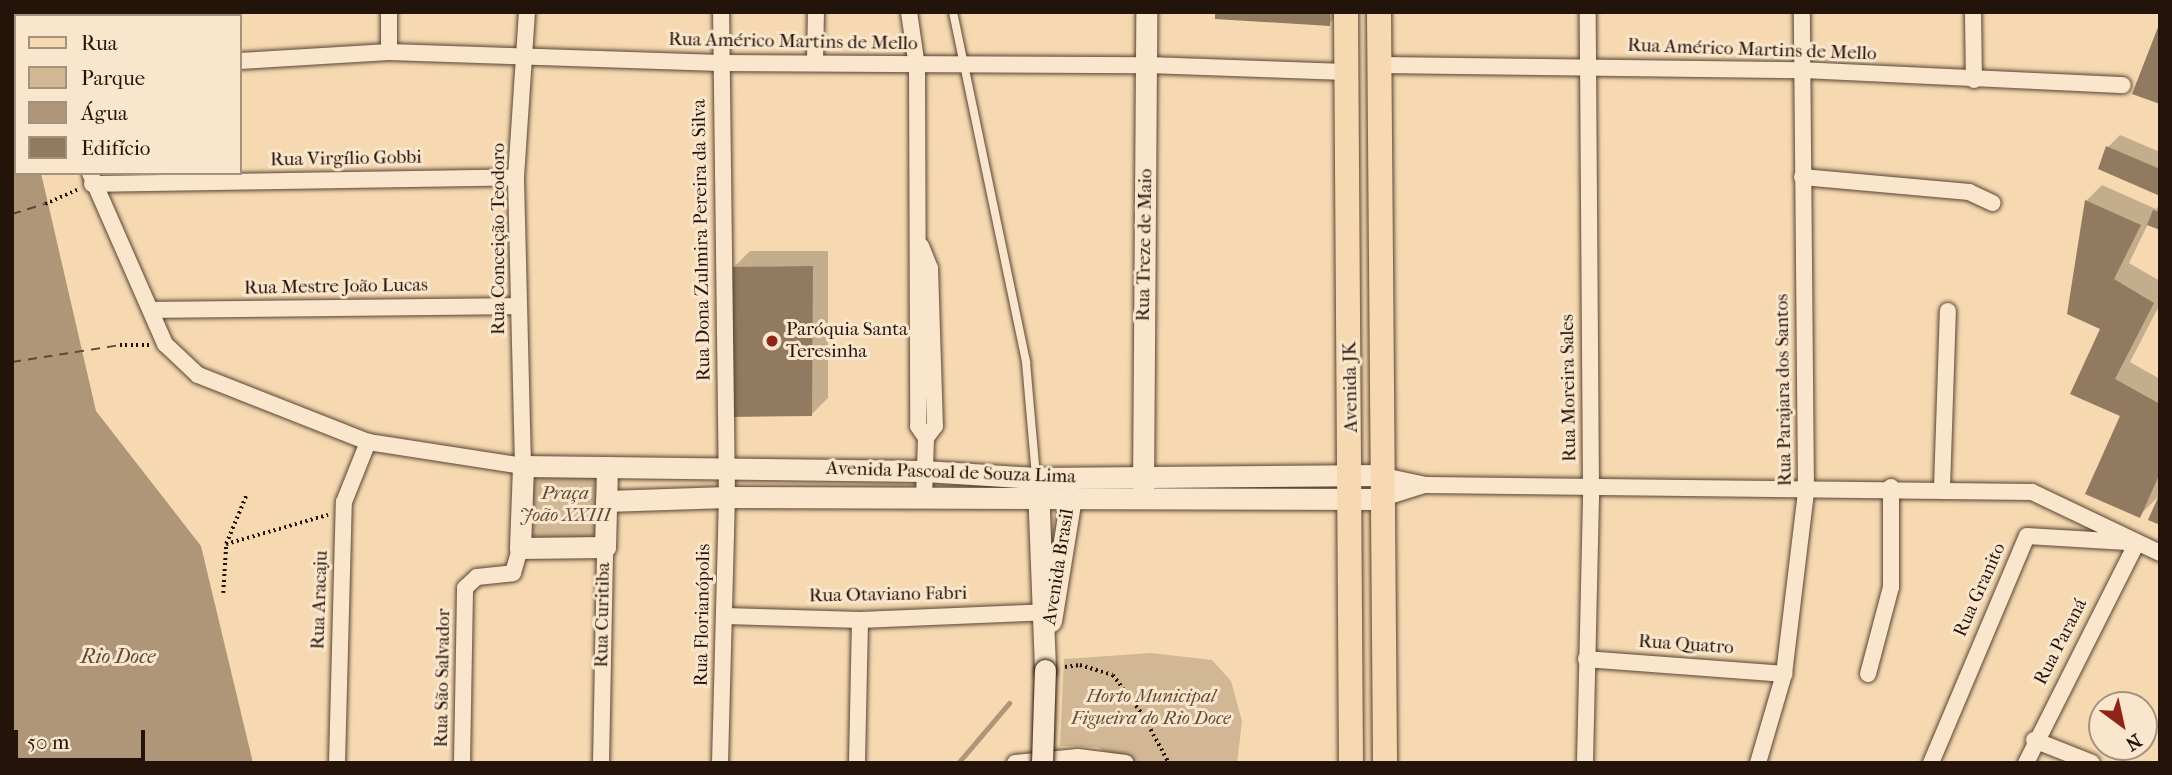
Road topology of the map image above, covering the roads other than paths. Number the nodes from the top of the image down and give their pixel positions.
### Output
1 (390, 12) edge
2 (527, 12) edge
3 (720, 12) edge
4 (816, 12) edge
5 (909, 12) edge
6 (953, 12) edge
7 (1146, 12) edge
8 (1346, 12) edge
9 (1379, 12) edge
10 (1588, 12) edge
11 (1802, 12) edge
12 (1973, 12) edge
13 (389, 52) junction
14 (528, 55) junction
15 (242, 61) edge
16 (720, 62) junction
17 (815, 62) junction
18 (1148, 65) junction
19 (1379, 65) junction
20 (964, 66) junction
21 (1587, 66) junction
22 (916, 67) junction
23 (1801, 70) junction
24 (1346, 72) junction
25 (1974, 80) junction
26 (2123, 85) dead end
27 (516, 177) junction
28 (1802, 177) junction
29 (91, 178) edge
30 (1993, 203) dead end
31 (519, 306) junction
32 (153, 310) junction
33 (1948, 311) dead end
34 (368, 442) junction
35 (523, 466) junction
36 (607, 467) junction
37 (725, 468) junction
38 (924, 471) junction
39 (1426, 485) junction
40 (1039, 487) junction
41 (1142, 487) junction
42 (1352, 487) junction
43 (1379, 487) junction
44 (1891, 487) junction
45 (1942, 488) junction
46 (1591, 489) junction
47 (1806, 491) junction
48 (727, 497) junction
49 (1071, 497) junction
50 (925, 498) junction
51 (606, 501) junction
52 (2137, 542) junction
53 (605, 547) junction
54 (520, 548) junction
55 (2160, 553) edge
56 (1047, 612) junction
57 (725, 616) junction
58 (860, 620) junction
59 (1586, 659) junction
60 (1784, 674) junction
61 (1868, 674) dead end
62 (2034, 740) junction
63 (337, 763) edge
64 (462, 763) edge
65 (601, 763) edge
66 (720, 763) edge
67 (857, 763) edge
68 (1016, 763) edge
69 (1042, 763) edge
70 (1126, 763) edge
71 (1350, 763) edge
72 (1384, 763) edge
73 (1585, 763) edge
74 (1758, 763) edge
75 (1931, 763) edge
76 (2026, 763) edge
77 (2092, 763) edge

1 - 13 street
2 - 14 street, Rua Conceição Teodoro
3 - 16 street, Rua Dona Zulmira Pereira da Silva
4 - 17 street
5 - 22 street
6 - 20 lane
7 - 18 street, Rua Treze de Maio
8 - 24 main road, Avenida JK
9 - 19 main road, Avenida JK
10 - 21 street, Rua Moreira Sales
11 - 23 street, Rua Parajara dos Santos
12 - 25 street
13 - 14 street, Rua Américo Martins de Mello
13 - 15 street, Rua Américo Martins de Mello
14 - 16 street, Rua Américo Martins de Mello
14 - 27 street, Rua Conceição Teodoro
16 - 17 street, Rua Américo Martins de Mello
16 - 37 street, Rua Dona Zulmira Pereira da Silva
17 - 22 street, Rua Américo Martins de Mello
18 - 20 street, Rua Américo Martins de Mello
18 - 24 street, Rua Américo Martins de Mello
18 - 41 street, Rua Treze de Maio
19 - 21 street, Rua Américo Martins de Mello
19 - 43 main road, Avenida JK
20 - 22 street, Rua Américo Martins de Mello
20 - 40 lane
21 - 23 street, Rua Américo Martins de Mello
21 - 46 street, Rua Moreira Sales
22 - 38 street
23 - 25 street, Rua Américo Martins de Mello
23 - 28 street, Rua Parajara dos Santos
24 - 42 main road, Avenida JK
25 - 26 street, Rua Américo Martins de Mello
27 - 29 street, Rua Virgílio Gobbi
27 - 31 street, Rua Conceição Teodoro
28 - 30 street
28 - 47 street, Rua Parajara dos Santos
29 - 32 street
31 - 32 street, Rua Mestre João Lucas
31 - 35 street, Rua Conceição Teodoro
32 - 34 street
33 - 45 street
34 - 35 street
34 - 63 street, Rua Aracaju
35 - 36 street, Avenida Pascoal de Souza Lima
35 - 54 street
36 - 37 street, Avenida Pascoal de Souza Lima
36 - 51 street, Rua Curitiba
37 - 38 street, Avenida Pascoal de Souza Lima
37 - 48 street, Rua Florianópolis
38 - 40 street, Avenida Pascoal de Souza Lima
38 - 50 street
39 - 43 street
39 - 43 street
39 - 46 street
40 - 41 street, Avenida Pascoal de Souza Lima
40 - 49 street, Avenida Pascoal de Souza Lima
40 - 50 street, Avenida Pascoal de Souza Lima
40 - 56 street
41 - 42 street, Avenida Pascoal de Souza Lima
41 - 49 street, Avenida Pascoal de Souza Lima
42 - 43 street, Avenida Pascoal de Souza Lima
42 - 71 main road, Avenida JK
43 - 72 main road, Avenida JK
44 - 45 street
44 - 47 street
44 - 61 street
45 - 52 street
46 - 47 street
46 - 59 street, Rua Moreira Sales
47 - 60 street, Rua Parajara dos Santos
48 - 50 street, Avenida Pascoal de Souza Lima
48 - 51 street, Avenida Pascoal de Souza Lima
48 - 57 street, Rua Florianópolis
49 - 56 street, Avenida Brasil
51 - 53 street, Rua Curitiba
52 - 55 street
52 - 62 street, Rua Paraná
52 - 75 street, Rua Granito
53 - 54 street
53 - 65 street, Rua Curitiba
54 - 64 street, Rua São Salvador
56 - 58 street, Rua Otaviano Fabri
56 - 69 street, bridge
57 - 58 street, Rua Otaviano Fabri
57 - 66 street, Rua Florianópolis
58 - 67 street
59 - 60 street, Rua Quatro
59 - 73 street, Rua Moreira Sales
60 - 74 street, Rua Parajara dos Santos
62 - 76 street, Rua Paraná
62 - 77 street
68 - 70 street

